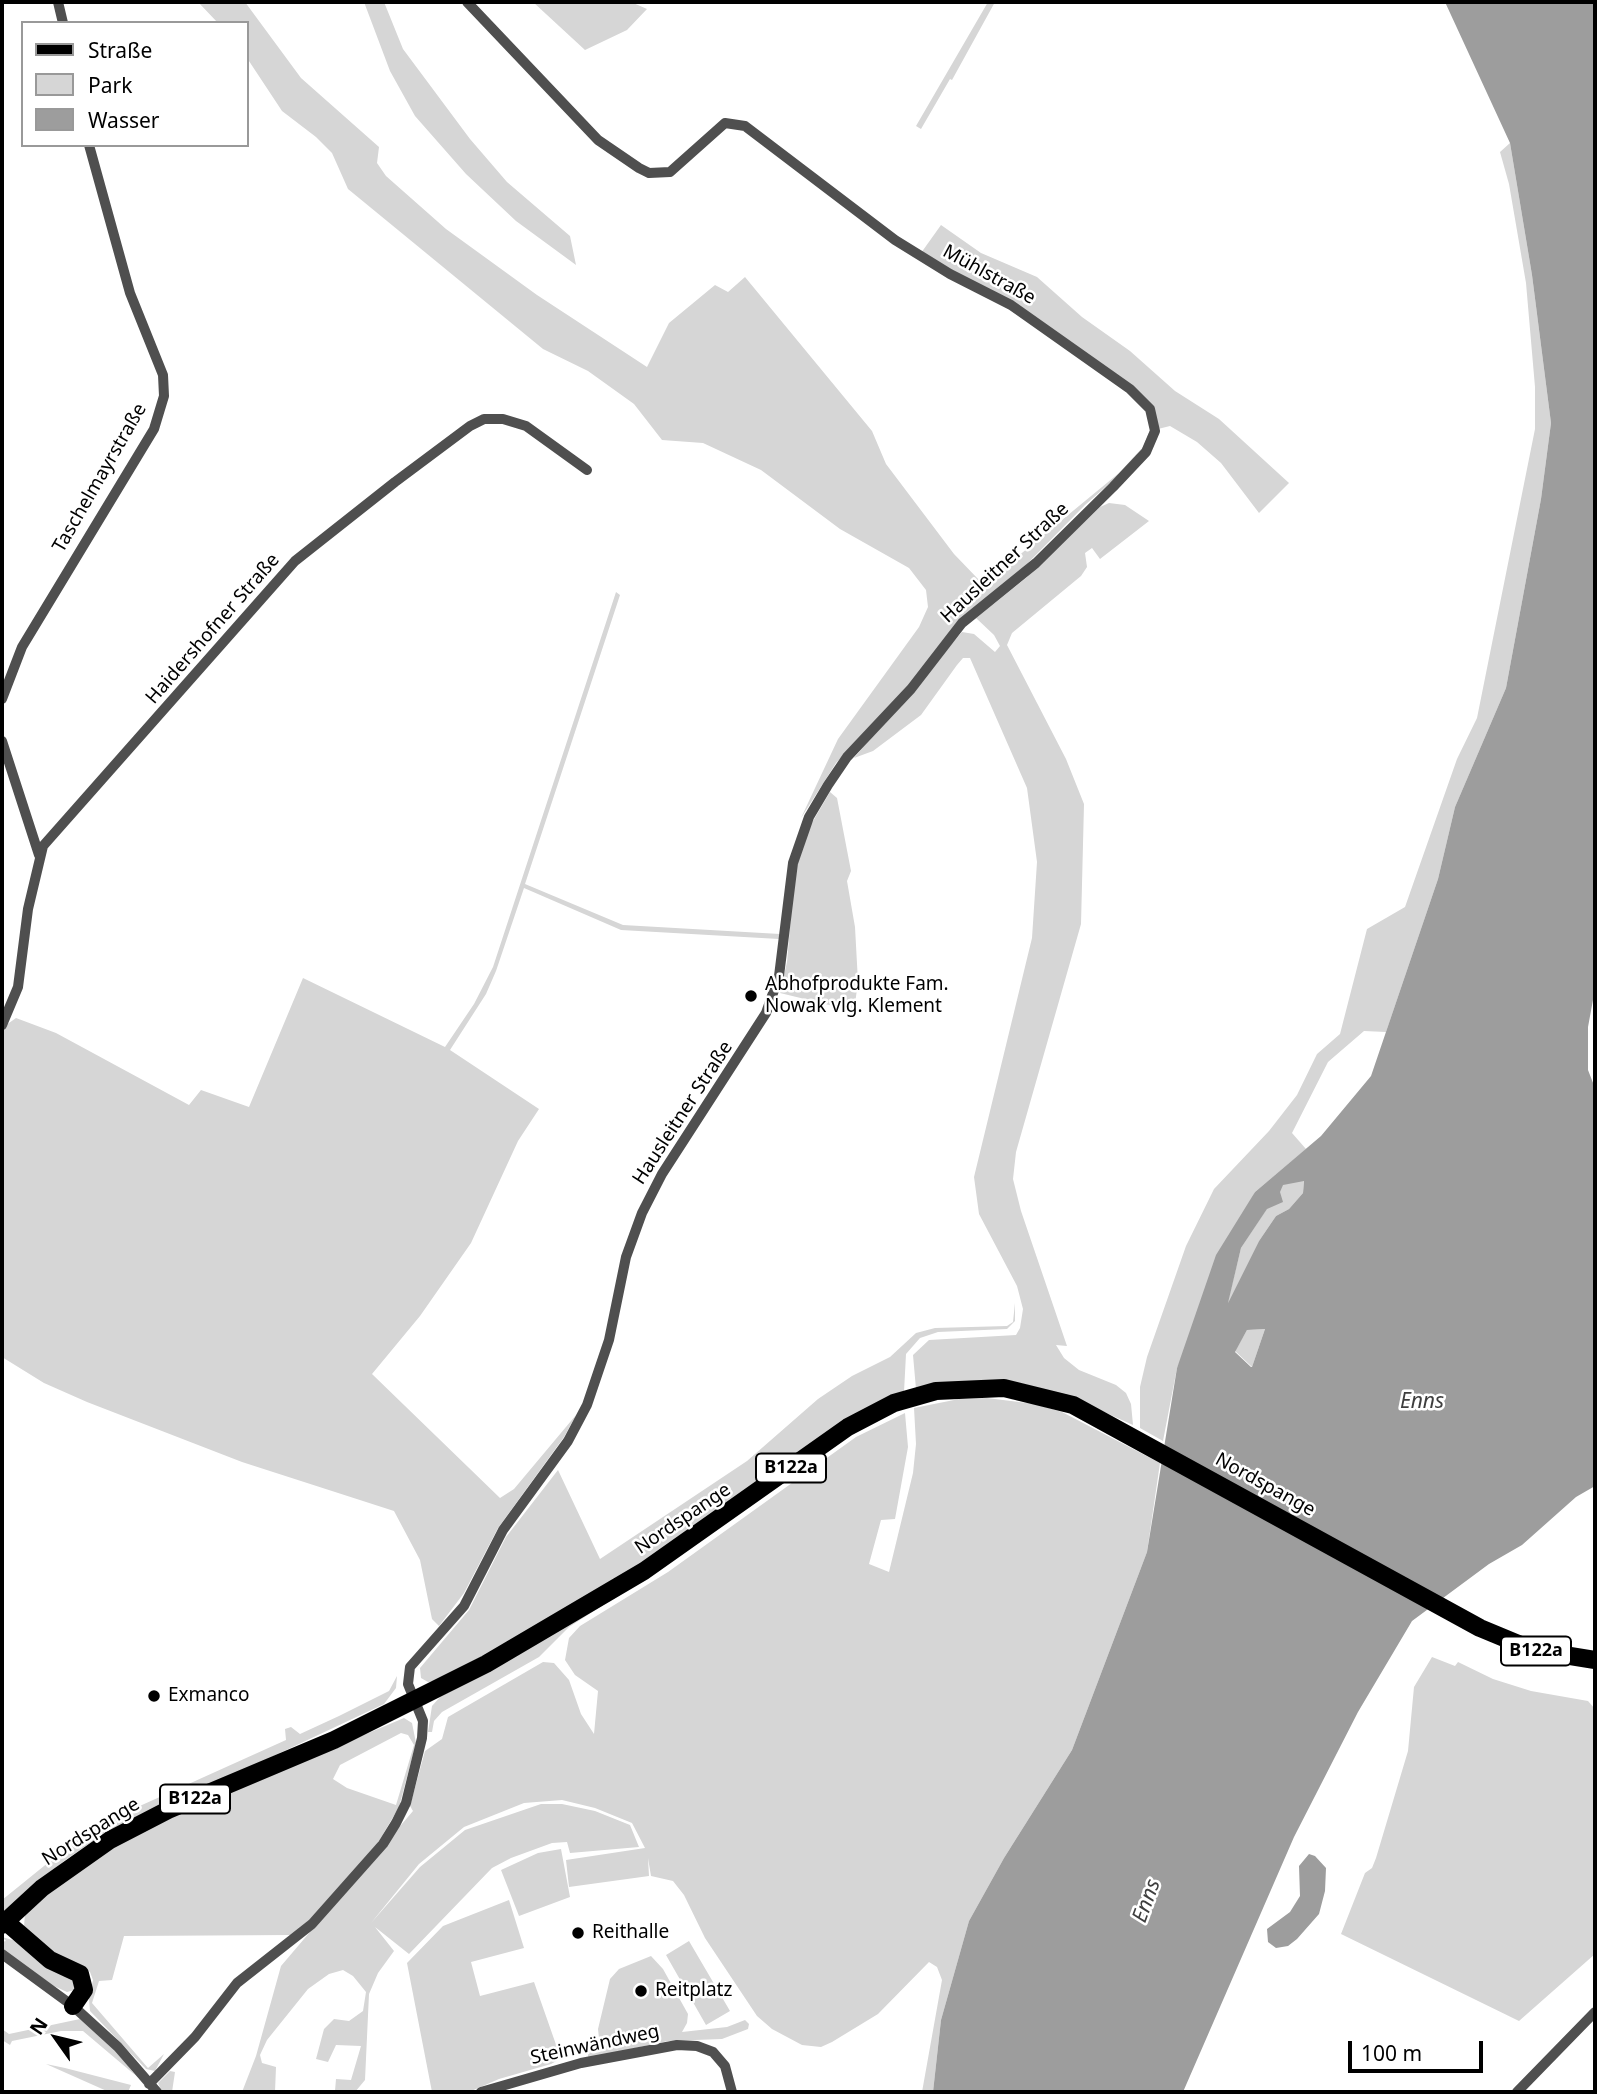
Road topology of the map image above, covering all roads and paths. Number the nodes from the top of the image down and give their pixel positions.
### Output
1 (58, 2) edge
2 (467, 2) edge
3 (63, 21) edge
4 (90, 147) edge
5 (587, 470) dead end
6 (1113, 487) joint
7 (2, 699) edge
8 (2, 741) edge
9 (39, 855) junction
10 (2, 1025) edge
11 (1595, 1660) edge
12 (415, 1701) junction
13 (4, 1923) edge
14 (2, 1954) edge
15 (73, 2006) junction
16 (1595, 2012) edge
17 (153, 2088) edge
18 (481, 2092) edge
19 (732, 2092) edge
20 (1517, 2092) edge

1 - 3 street
2 - 6 street, Mühlstraße
4 - 7 street, Taschelmayrstraße
5 - 9 street, Haidershofner Straße
6 - 12 street, Hausleitner Straße
8 - 9 street
9 - 10 street, Haidershofner Straße
11 - 12 main road, Nordspange / B122a
12 - 13 main road, Nordspange / B122a
12 - 17 street, Hausleitner Straße
13 - 15 main road
14 - 15 street
15 - 17 street
16 - 20 street
18 - 19 street, Steinwändweg

